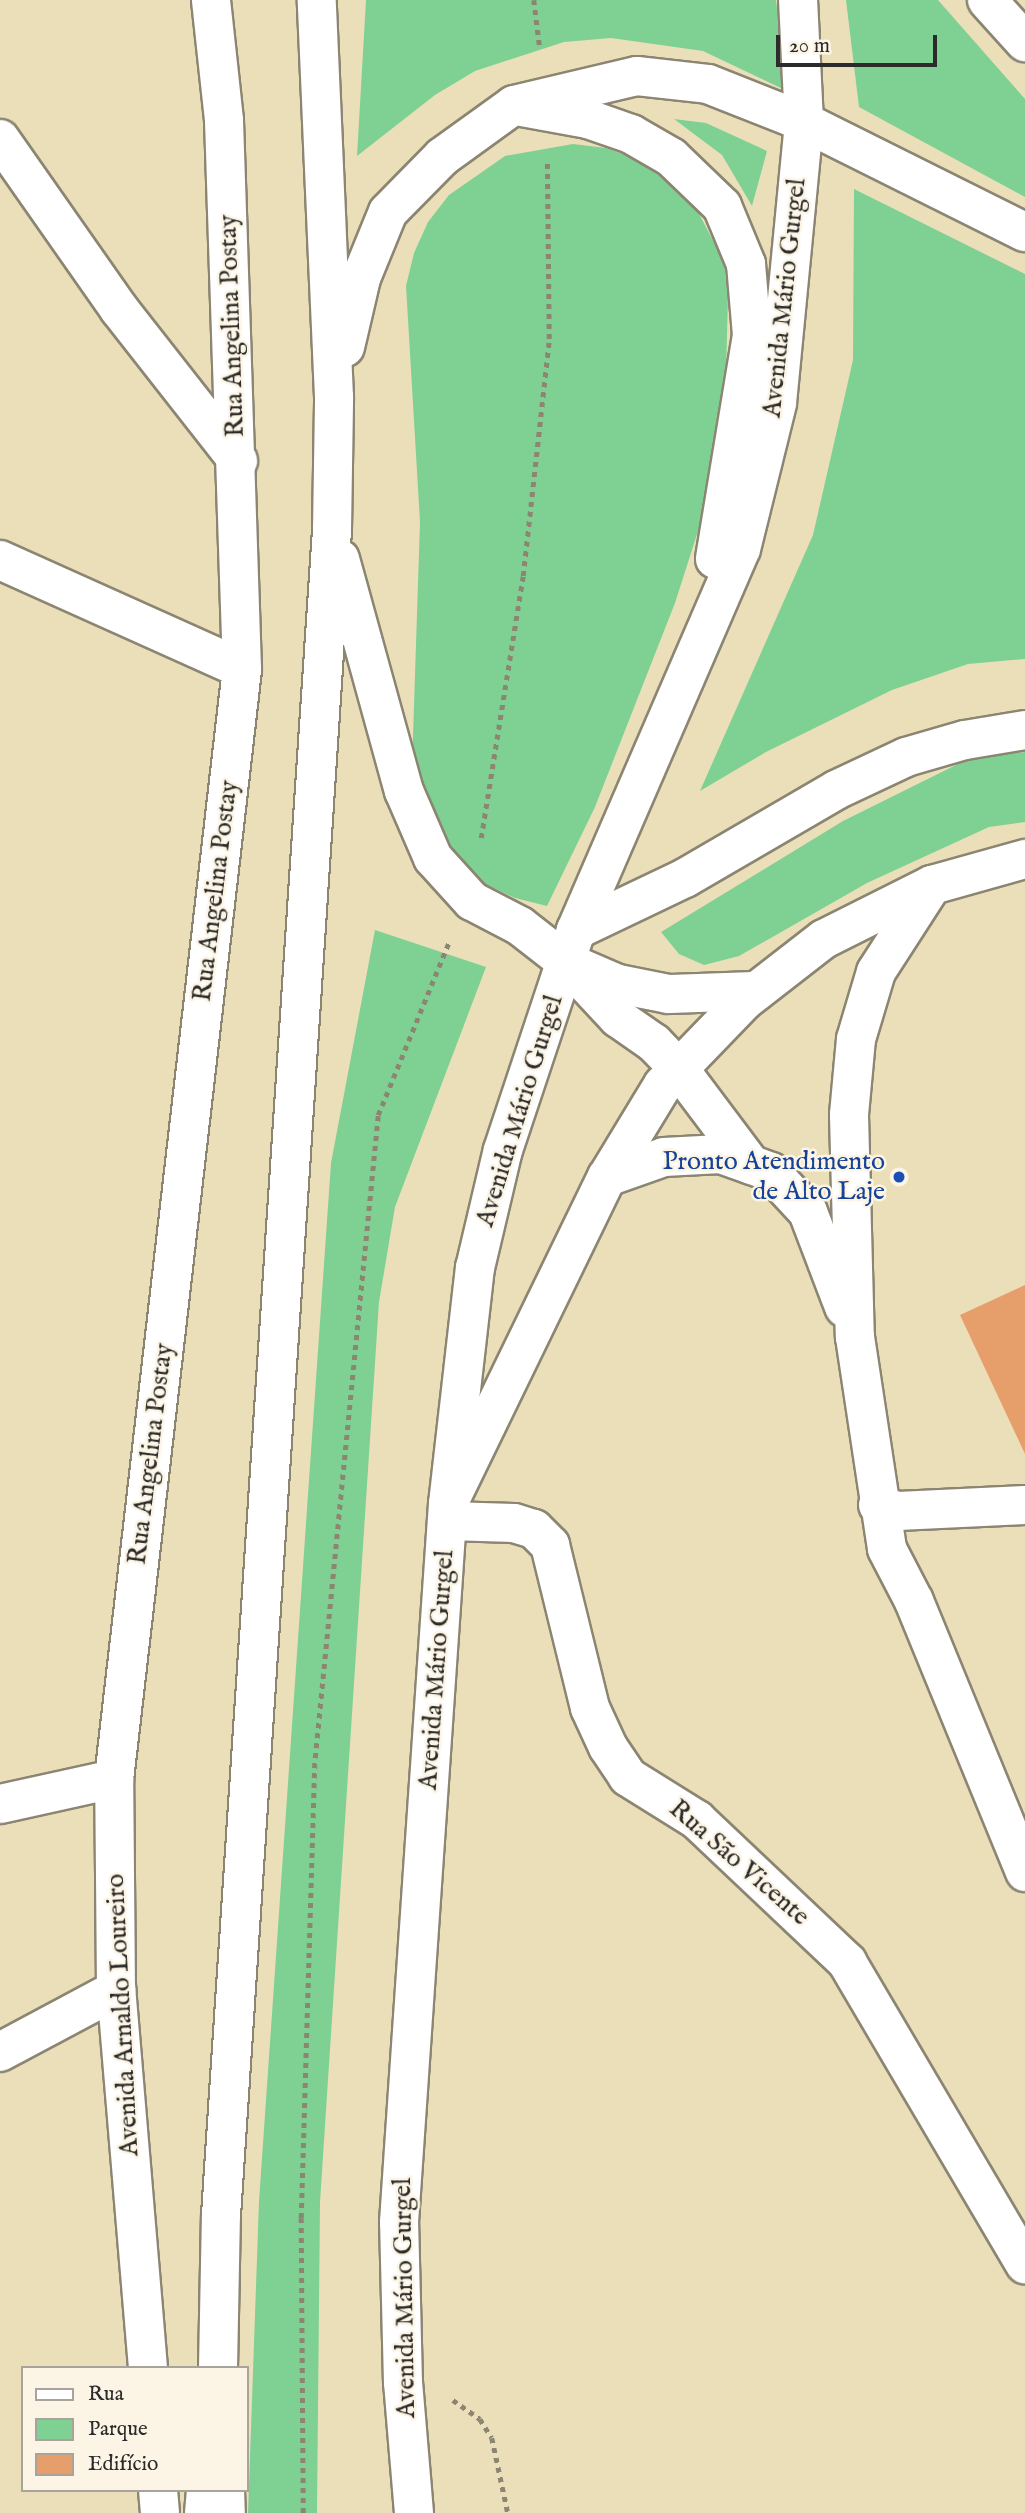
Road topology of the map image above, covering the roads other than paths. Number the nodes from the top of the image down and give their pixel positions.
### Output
1 (211, 0) edge
2 (317, 0) edge
3 (798, 0) edge
4 (987, 0) edge
5 (1025, 42) edge
6 (535, 105) junction
7 (804, 122) junction
8 (0, 139) edge
9 (1025, 232) edge
10 (334, 397) junction
11 (238, 461) junction
12 (332, 530) junction
13 (0, 560) edge
14 (700, 651) junction
15 (242, 669) junction
16 (1025, 730) edge
17 (1025, 859) edge
18 (932, 885) junction
19 (570, 946) junction
20 (756, 991) junction
21 (679, 1069) junction
22 (751, 1165) junction
23 (607, 1177) junction
24 (855, 1337) junction
25 (878, 1505) junction
26 (1025, 1505) edge
27 (448, 1512) junction
28 (114, 1779) junction
29 (0, 1804) edge
30 (1025, 1872) edge
31 (116, 1990) junction
32 (0, 2052) edge
33 (1025, 2264) edge
34 (148, 2366) edge
35 (218, 2366) edge
36 (158, 2492) edge
37 (206, 2492) edge
38 (225, 2492) edge
39 (160, 2513) edge
40 (204, 2513) edge
41 (226, 2513) edge
42 (414, 2513) edge

1 - 11 main road, Rua Angelina Postay
2 - 10 main road
3 - 7 main road, Avenida Mário Gurgel
4 - 5 main road
6 - 7 main road
6 - 10 main road
6 - 14 main road
7 - 9 main road
7 - 14 main road, Avenida Mário Gurgel
8 - 11 main road
10 - 12 main road
11 - 15 main road, Rua Angelina Postay
12 - 19 main road
12 - 35 main road
13 - 15 main road
14 - 19 main road, Avenida Mário Gurgel
15 - 28 main road, Rua Angelina Postay
16 - 19 main road
17 - 18 main road
18 - 20 main road
18 - 24 main road
19 - 20 main road
19 - 21 main road
19 - 27 main road, Avenida Mário Gurgel
20 - 21 main road
21 - 22 main road
21 - 23 main road
22 - 23 main road
22 - 24 main road
23 - 27 main road
24 - 25 main road
25 - 26 main road
25 - 30 main road
27 - 33 main road, Rua São Vicente
27 - 42 main road, Avenida Mário Gurgel
28 - 29 main road
28 - 31 main road, Avenida Arnaldo Loureiro
31 - 32 main road
31 - 34 main road, Avenida Arnaldo Loureiro
36 - 39 main road
37 - 40 main road
38 - 41 main road

